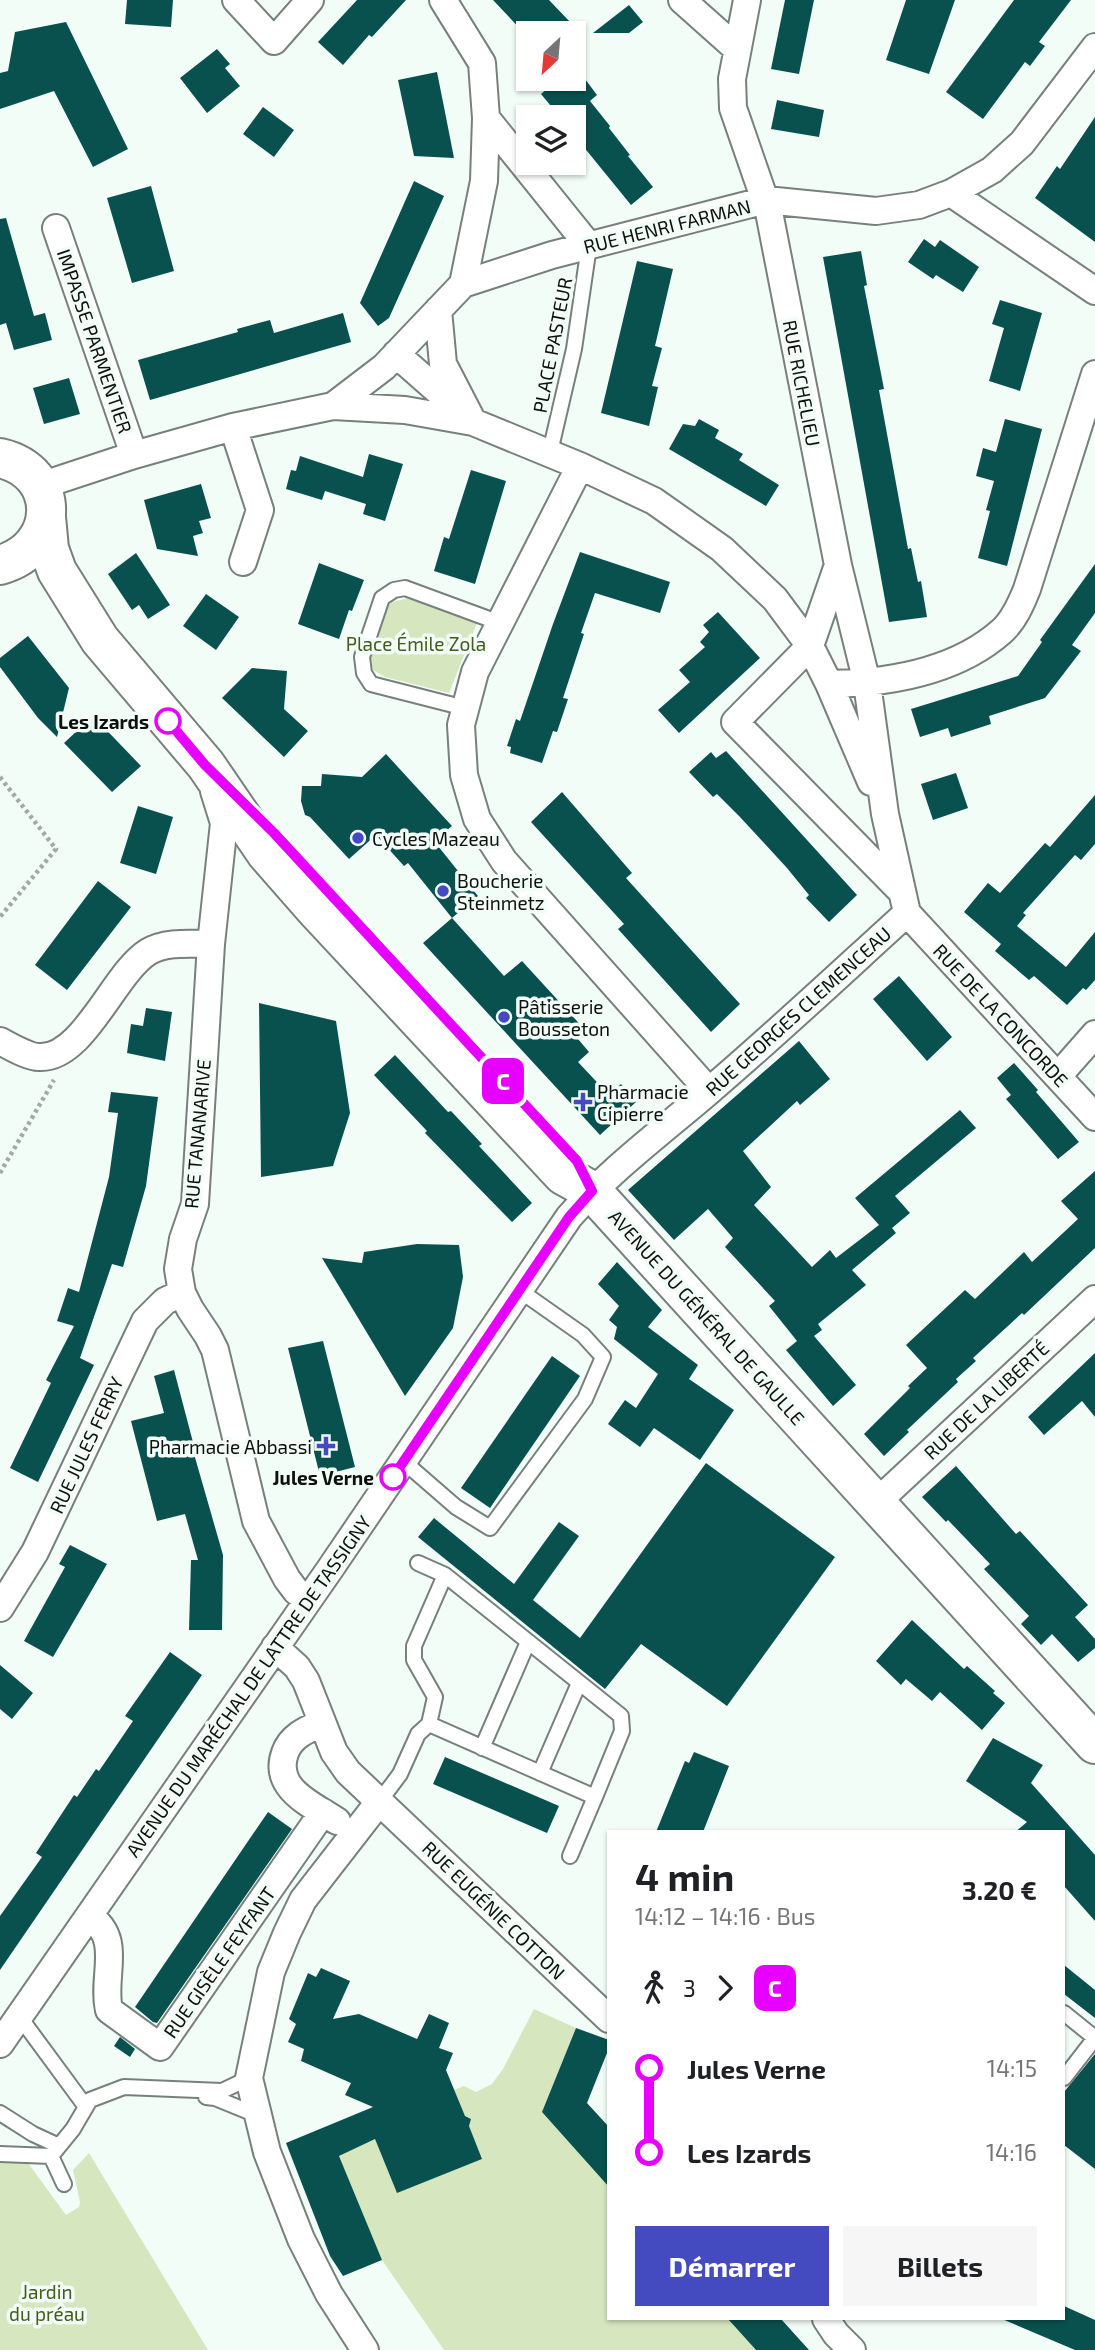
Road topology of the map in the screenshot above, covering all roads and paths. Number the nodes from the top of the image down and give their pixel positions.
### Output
1 (236, 0) edge
2 (310, 0) edge
3 (443, 0) edge
4 (682, 0) edge
5 (747, 0) edge
6 (1095, 47) edge
7 (737, 49) junction
8 (486, 118) junction
9 (951, 193) junction
10 (766, 200) junction
11 (56, 228) dead end
12 (589, 246) junction
13 (463, 284) junction
14 (1095, 291) edge
15 (438, 310) junction
16 (396, 354) junction
17 (1095, 374) edge
18 (333, 406) junction
19 (474, 422) junction
20 (233, 428) junction
21 (551, 452) junction
22 (134, 455) junction
23 (4, 456) edge
24 (580, 466) junction
25 (43, 501) junction
26 (243, 562) dead end
27 (838, 565) junction
28 (0, 566) edge
29 (500, 623) junction
30 (100, 640) junction
31 (810, 646) junction
32 (867, 683) junction
33 (829, 684) junction
34 (465, 708) junction
35 (205, 765) junction
36 (0, 777) edge
37 (885, 814) junction
38 (905, 902) junction
39 (0, 917) edge
40 (211, 944) junction
41 (1095, 1034) edge
42 (0, 1041) edge
43 (50, 1054) junction
44 (1058, 1076) junction
45 (709, 1091) junction
46 (1095, 1117) edge
47 (0, 1173) edge
48 (592, 1191) junction
49 (519, 1290) junction
50 (182, 1293) junction
51 (1095, 1299) edge
52 (403, 1461) junction
53 (877, 1502) junction
54 (418, 1563) dead end
55 (445, 1575) junction
56 (308, 1600) junction
57 (0, 1608) edge
58 (528, 1642) junction
59 (275, 1647) junction
60 (579, 1683) junction
61 (322, 1723) junction
62 (429, 1724) junction
63 (1095, 1744) edge
64 (482, 1748) junction
65 (540, 1773) junction
66 (595, 1797) junction
67 (379, 1802) junction
68 (323, 1812) junction
69 (355, 1833) junction
70 (570, 1856) dead end
71 (89, 1916) junction
72 (1065, 2015) edge
73 (19, 2016) junction
74 (607, 2017) edge
75 (1095, 2038) edge
76 (0, 2044) edge
77 (1065, 2077) edge
78 (249, 2078) junction
79 (153, 2088) junction
80 (86, 2107) junction
81 (0, 2113) edge
82 (260, 2117) junction
83 (55, 2151) junction
84 (0, 2154) edge
85 (64, 2184) dead end
86 (827, 2320) edge
87 (365, 2350) edge
88 (852, 2350) edge

1 - 2 street
3 - 8 street
4 - 7 street
5 - 7 street, RUE RICHELIEU
6 - 9 street
7 - 10 street, RUE RICHELIEU
8 - 12 street
8 - 13 street
9 - 10 street, RUE HENRI FARMAN
9 - 14 street
10 - 12 street, RUE HENRI FARMAN
10 - 27 street, RUE RICHELIEU
11 - 22 street, IMPASSE PARMENTIER
12 - 13 street, RUE HENRI FARMAN
12 - 21 lane, PLACE PASTEUR
13 - 15 street
15 - 16 street
15 - 19 street
16 - 18 street
16 - 19 street
17 - 32 street
18 - 19 street
18 - 20 street
19 - 21 street
20 - 22 street
20 - 26 street
21 - 24 street
22 - 25 street
23 - 25 main road
24 - 29 street
24 - 31 street
25 - 28 main road
25 - 30 main road
27 - 31 street
27 - 32 street, RUE RICHELIEU
28 - 30 main road
29 - 34 street
29 - 34 lane
30 - 35 main road
31 - 33 street
31 - 38 street, RUE DE LA CONCORDE
32 - 33 street
32 - 37 street, RUE RICHELIEU
33 - 37 street
34 - 45 street
35 - 40 street, RUE TANANARIVE
35 - 48 main road, AVENUE DU GÉNÉRAL DE GAULLE
36 - 39 path
37 - 38 street
38 - 44 street, RUE DE LA CONCORDE
38 - 45 street, RUE GEORGES CLEMENCEAU
40 - 43 street
40 - 50 street, RUE TANANARIVE
41 - 44 street
42 - 43 street
43 - 47 path
44 - 46 street, RUE DE LA CONCORDE
45 - 48 street, RUE GEORGES CLEMENCEAU
48 - 49 street, AVENUE DU MARÉCHAL DE LATTRE DE TASSIGNY
48 - 53 main road, AVENUE DU GÉNÉRAL DE GAULLE
49 - 52 street, AVENUE DU MARÉCHAL DE LATTRE DE TASSIGNY
49 - 52 lane
50 - 56 street, RUE TANANARIVE
50 - 57 street, RUE JULES FERRY
51 - 53 street, RUE DE LA LIBERTÉ
52 - 56 street, AVENUE DU MARÉCHAL DE LATTRE DE TASSIGNY
53 - 63 main road, AVENUE DU GÉNÉRAL DE GAULLE
54 - 55 lane
55 - 58 lane
55 - 62 lane
56 - 59 street, AVENUE DU MARÉCHAL DE LATTRE DE TASSIGNY
58 - 60 lane
58 - 64 lane
59 - 61 street, RUE EUGÉNIE COTTON
59 - 71 street, AVENUE DU MARÉCHAL DE LATTRE DE TASSIGNY
60 - 65 lane
60 - 66 lane
61 - 67 street, RUE EUGÉNIE COTTON
61 - 68 street
62 - 64 lane
62 - 67 lane
64 - 65 lane
65 - 66 lane
66 - 70 lane
67 - 69 street
67 - 74 street, RUE EUGÉNIE COTTON
68 - 69 street
68 - 71 street, RUE GISÈLE FEYFANT
69 - 78 street
71 - 73 street, AVENUE DU MARÉCHAL DE LATTRE DE TASSIGNY
72 - 75 lane
73 - 76 street, AVENUE DU MARÉCHAL DE LATTRE DE TASSIGNY
73 - 80 lane
75 - 77 lane
78 - 79 lane
78 - 82 street
79 - 80 lane
79 - 82 lane
80 - 83 lane
81 - 83 lane
82 - 87 street
83 - 84 lane
83 - 85 lane
86 - 88 street

